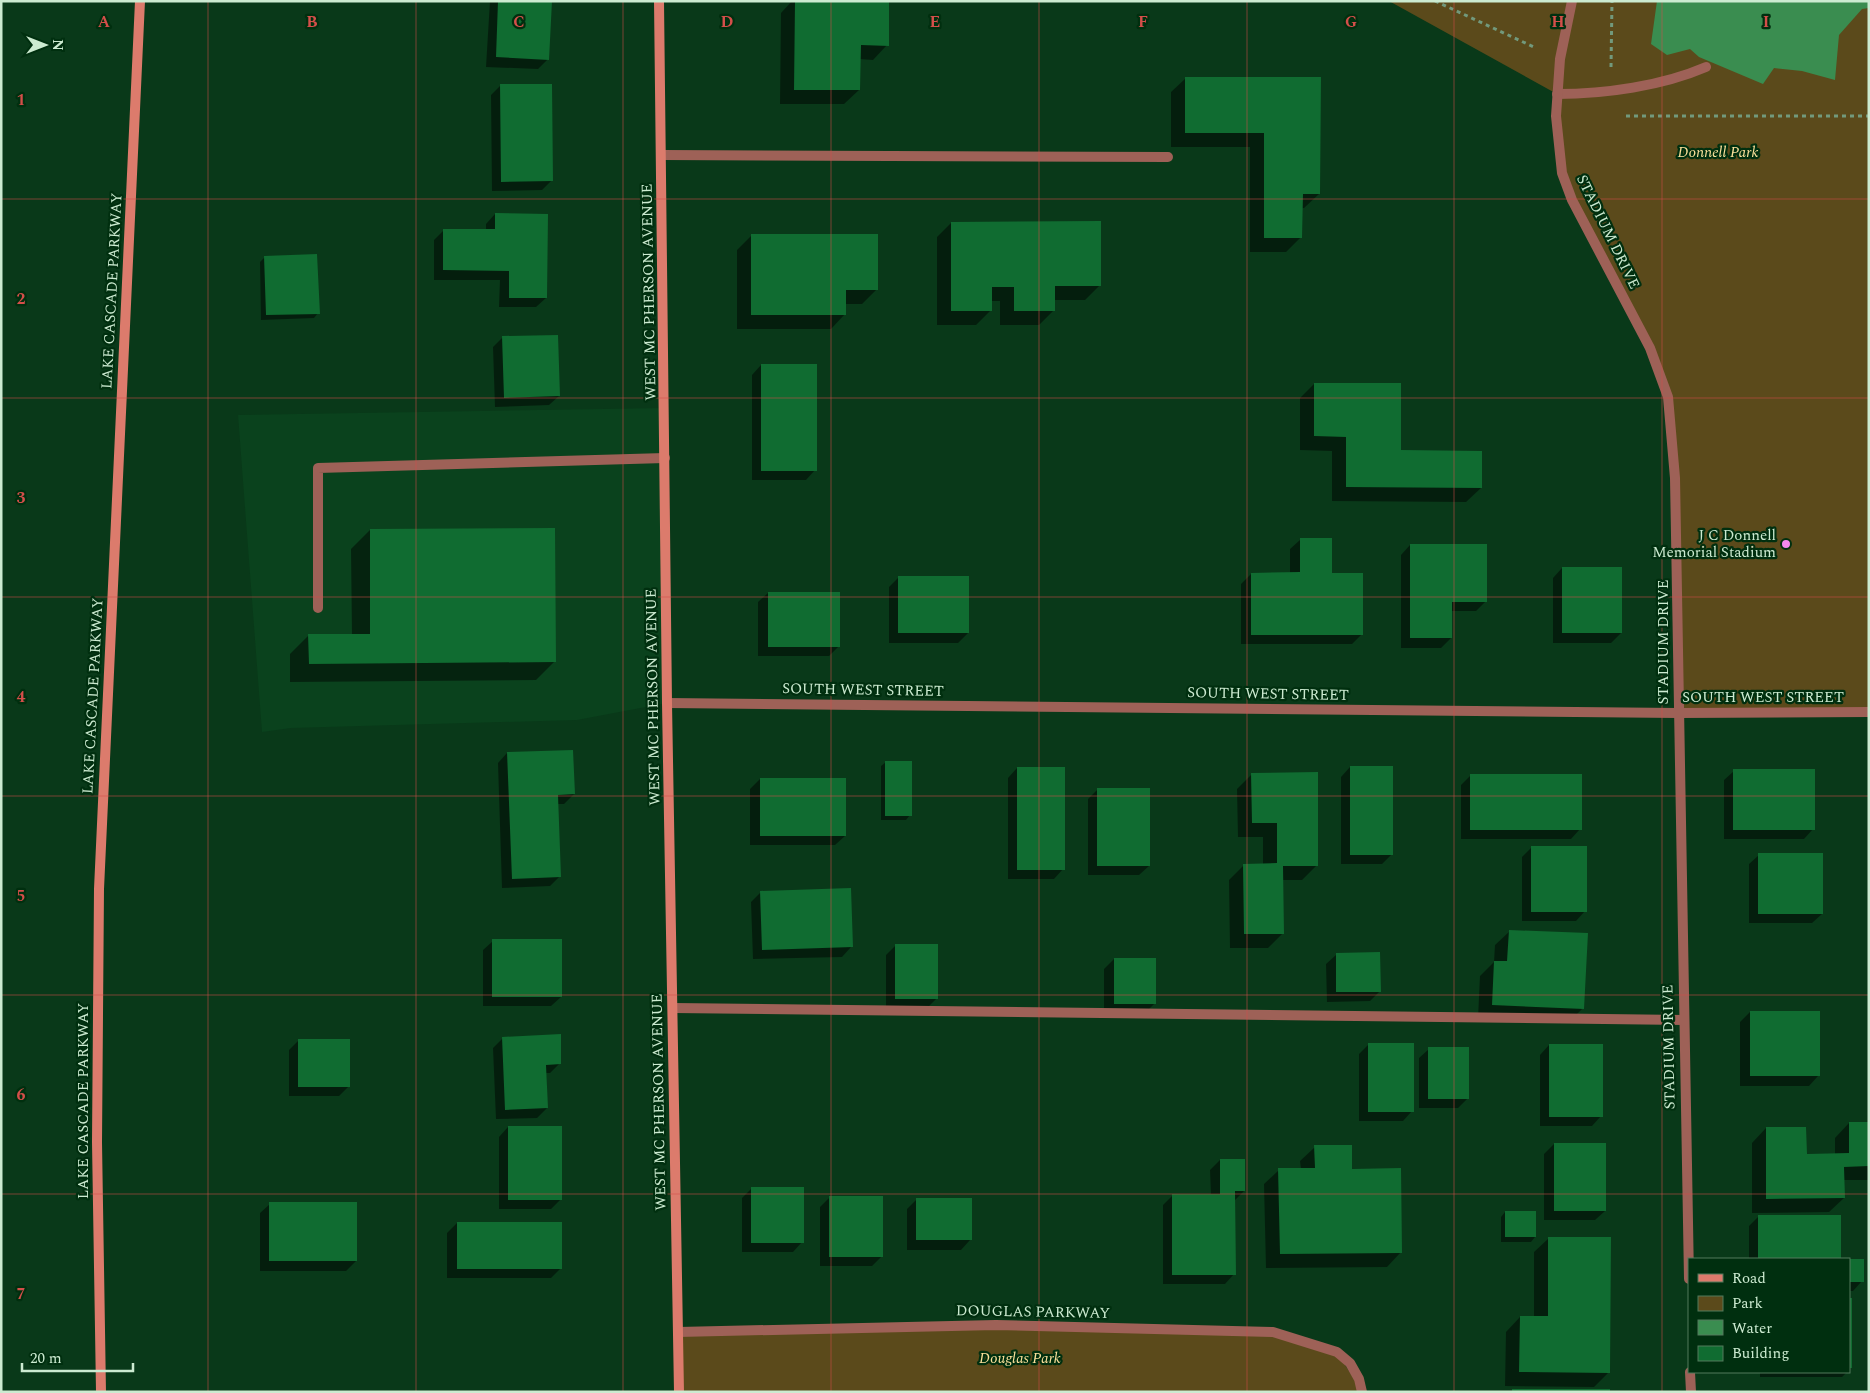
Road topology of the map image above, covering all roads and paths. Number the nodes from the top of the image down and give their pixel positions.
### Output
1 (140, 1) edge
2 (659, 1) edge
3 (1435, 1) edge
4 (1572, 1) edge
5 (1612, 1) edge
6 (1610, 41) dead end
7 (1560, 59) junction
8 (1706, 67) dead end
9 (1557, 94) junction
10 (1619, 116) dead end
11 (1869, 116) edge
12 (662, 155) junction
13 (1168, 157) dead end
14 (665, 458) junction
15 (318, 608) dead end
16 (667, 703) junction
17 (1869, 712) edge
18 (1678, 713) junction
19 (673, 1008) junction
20 (1684, 1020) junction
21 (1689, 1258) edge
22 (678, 1332) junction
23 (1690, 1373) edge
24 (101, 1392) edge
25 (679, 1392) edge
26 (1362, 1392) edge
27 (1690, 1392) edge

1 - 24 street, LAKE CASCADE PARKWAY
2 - 12 street, WEST MC PHERSON AVENUE
3 - 7 path
4 - 7 street, STADIUM DRIVE
5 - 6 path
7 - 9 street, STADIUM DRIVE
8 - 9 street
9 - 18 street, STADIUM DRIVE
10 - 11 path
12 - 13 street
12 - 14 street, WEST MC PHERSON AVENUE
14 - 15 street
14 - 16 street, WEST MC PHERSON AVENUE
16 - 18 street, SOUTH WEST STREET
16 - 19 street, WEST MC PHERSON AVENUE
17 - 18 street, SOUTH WEST STREET
18 - 20 street, STADIUM DRIVE
19 - 20 street
19 - 22 street, WEST MC PHERSON AVENUE
20 - 21 street, STADIUM DRIVE
22 - 25 street, WEST MC PHERSON AVENUE
22 - 26 street, DOUGLAS PARKWAY
23 - 27 street

